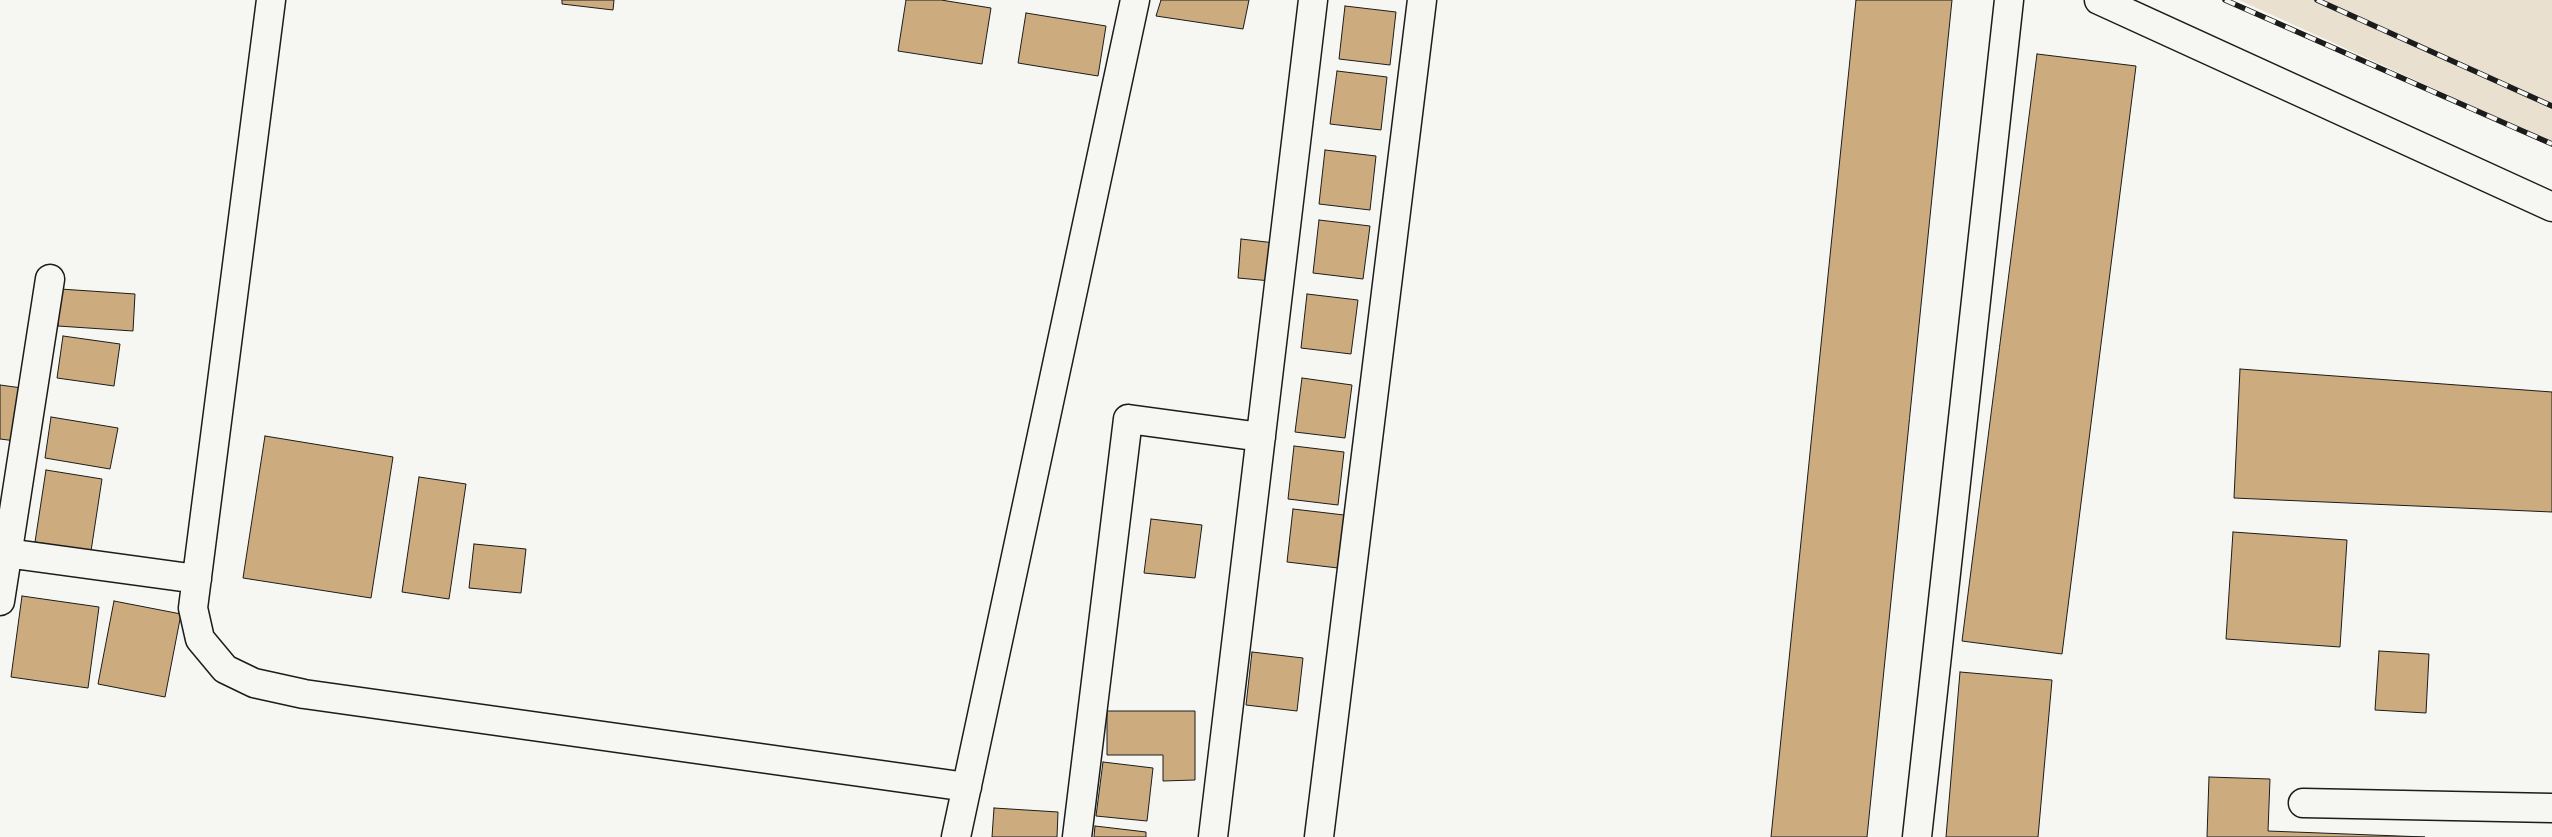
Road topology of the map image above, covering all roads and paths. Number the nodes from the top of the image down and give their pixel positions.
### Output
1 (271, 0) edge
2 (1135, 0) edge
3 (1313, 0) edge
4 (1422, 0) edge
5 (2009, 0) edge
6 (2099, 0) edge
7 (2552, 207) edge
8 (50, 280) dead end
9 (1261, 437) junction
10 (3, 552) edge
11 (197, 579) junction
12 (0, 601) edge
13 (966, 786) junction
14 (2304, 803) dead end
15 (2552, 808) edge
16 (956, 837) edge
17 (1077, 837) edge
18 (1213, 837) edge
19 (1319, 837) edge
20 (1917, 837) edge

1 - 11 street
2 - 13 street
3 - 9 street
4 - 19 street
5 - 20 street
6 - 7 street
8 - 10 street
9 - 17 street
9 - 18 street
10 - 11 street
10 - 12 street
11 - 13 street
13 - 16 street
14 - 15 street

